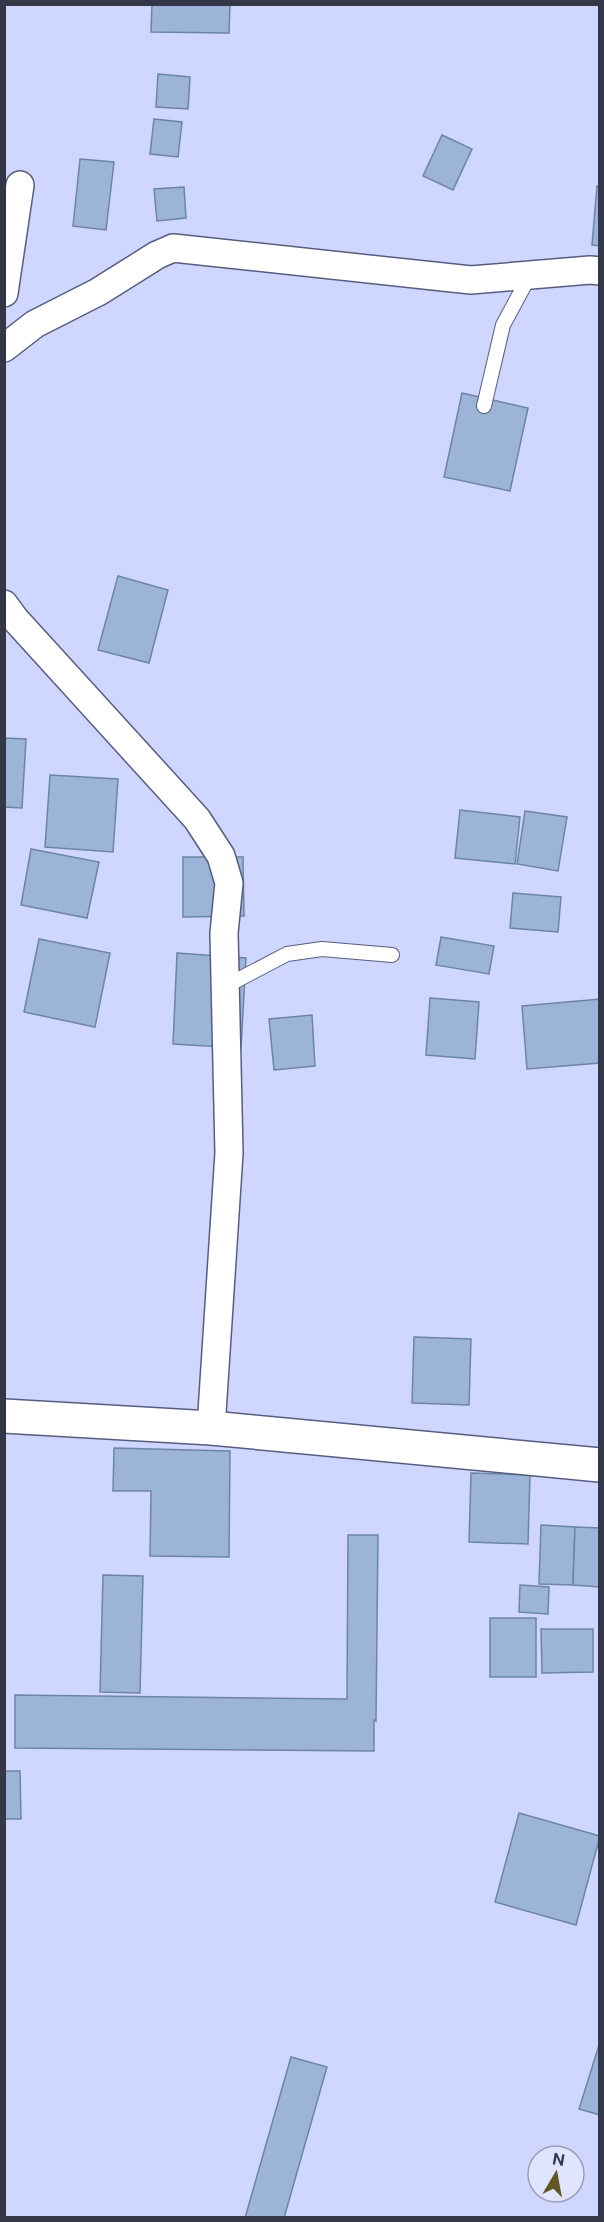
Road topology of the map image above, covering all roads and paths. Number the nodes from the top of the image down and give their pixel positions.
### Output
1 (20, 185) dead end
2 (600, 271) edge
3 (530, 275) junction
4 (4, 293) edge
5 (4, 348) edge
6 (484, 406) dead end
7 (4, 604) edge
8 (392, 955) dead end
9 (226, 986) junction
10 (4, 1416) edge
11 (212, 1428) junction
12 (600, 1465) edge

1 - 4 street
2 - 3 street
3 - 5 street
3 - 6 lane
7 - 9 street
8 - 9 lane
9 - 11 street
10 - 11 street
11 - 12 street

